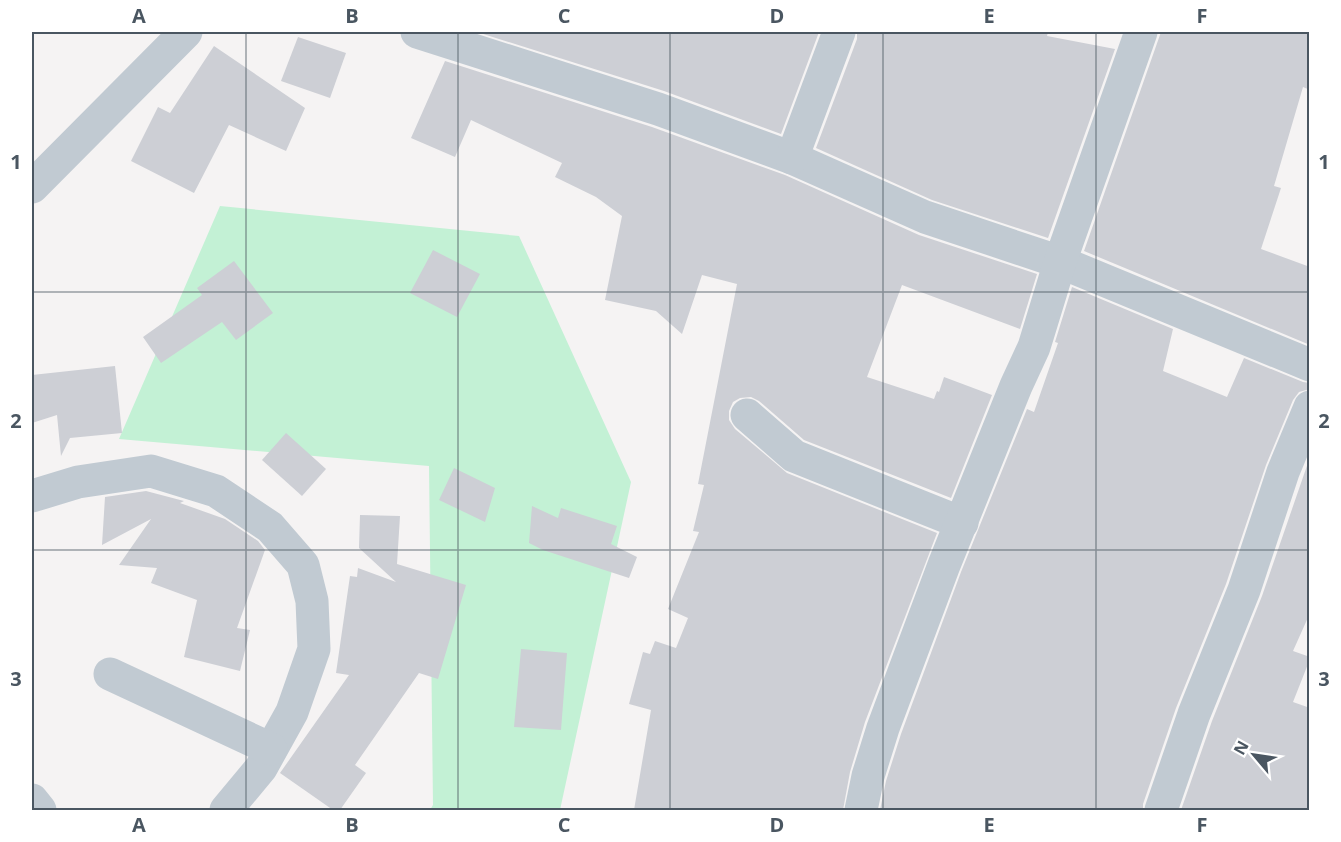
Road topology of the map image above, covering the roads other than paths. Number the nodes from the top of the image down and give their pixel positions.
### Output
1 (186, 32) edge
2 (417, 32) edge
3 (839, 32) edge
4 (1141, 32) edge
5 (792, 158) junction
6 (32, 187) edge
7 (1060, 262) junction
8 (1310, 364) edge
9 (1310, 407) edge
10 (747, 415) dead end
11 (32, 496) edge
12 (962, 523) junction
13 (110, 674) dead end
14 (272, 749) junction
15 (32, 800) edge
16 (40, 810) edge
17 (226, 810) edge
18 (861, 810) edge
19 (1161, 810) edge

1 - 6 street
2 - 5 street
3 - 5 street
4 - 7 street
5 - 7 street
7 - 8 street
7 - 12 street
9 - 19 street
10 - 12 street
11 - 14 street
12 - 18 street
13 - 14 street
14 - 17 street
15 - 16 street

